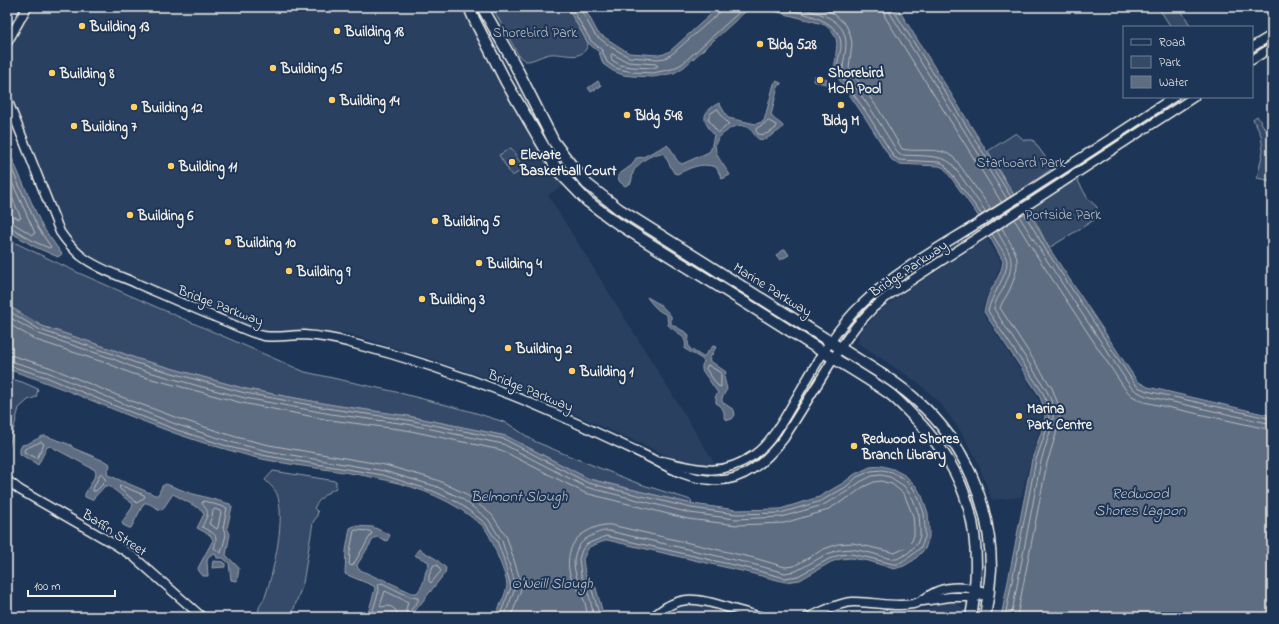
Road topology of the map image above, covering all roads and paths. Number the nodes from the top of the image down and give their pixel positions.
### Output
1 (27, 7) edge
2 (469, 7) edge
3 (482, 7) edge
4 (1272, 35) edge
5 (7, 43) edge
6 (1253, 47) edge
7 (1272, 47) edge
8 (1253, 59) edge
9 (1172, 98) edge
10 (1192, 98) edge
11 (7, 99) edge
12 (830, 342) junction
13 (840, 348) junction
14 (823, 353) junction
15 (833, 358) junction
16 (657, 460) junction
17 (7, 480) edge
18 (975, 593) junction
19 (989, 593) junction
20 (202, 617) edge
21 (653, 617) edge
22 (762, 617) edge
23 (808, 617) edge
24 (971, 617) edge
25 (985, 617) edge

1 - 5 street
2 - 14 main road, Marine Parkway
3 - 12 main road, Marine Parkway
4 - 6 street
7 - 8 street
9 - 12 street, Bridge Parkway
10 - 13 street, Bridge Parkway
11 - 16 street, Bridge Parkway
12 - 13 main road, Marine Parkway
12 - 14 street, Bridge Parkway
13 - 15 street, Bridge Parkway
13 - 19 main road, Marine Parkway
14 - 15 main road, Marine Parkway
14 - 16 street, Bridge Parkway
15 - 16 street, Bridge Parkway
15 - 18 main road, Marine Parkway
17 - 20 street, Baffin Street
18 - 19 street
18 - 23 street
18 - 24 main road, Marine Parkway
19 - 25 main road, Marine Parkway
21 - 22 street

